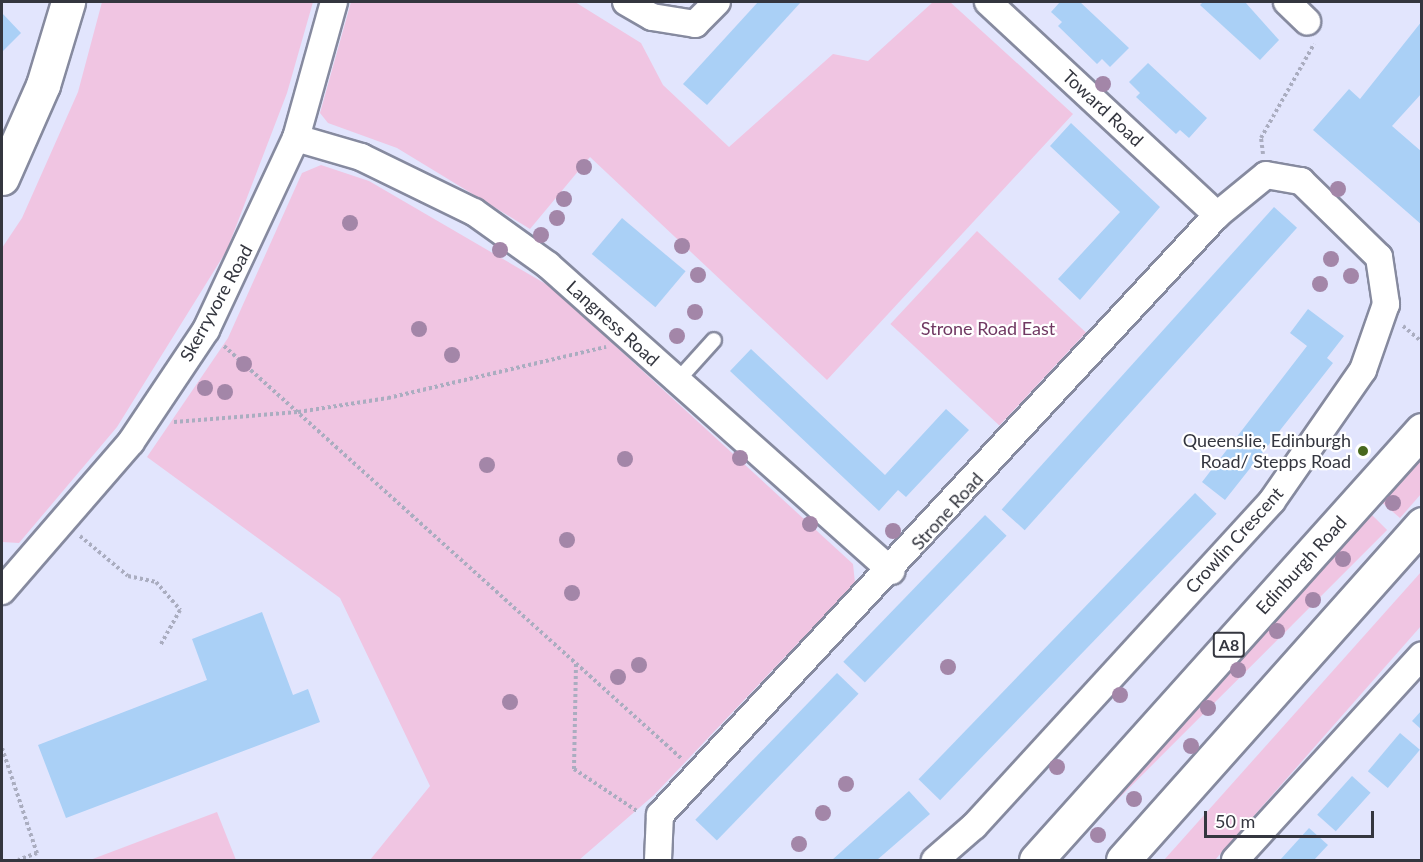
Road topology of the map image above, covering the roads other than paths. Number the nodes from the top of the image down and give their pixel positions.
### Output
1 (68, 2) edge
2 (334, 2) edge
3 (626, 2) edge
4 (717, 2) edge
5 (988, 2) edge
6 (1287, 2) edge
7 (1307, 21) road end
8 (296, 138) junction
9 (1266, 176) joint
10 (2, 178) edge
11 (1217, 215) junction
12 (714, 340) dead end
13 (677, 381) junction
14 (1422, 430) edge
15 (1422, 524) edge
16 (892, 570) junction
17 (3, 588) edge
18 (1422, 655) edge
19 (658, 861) edge
20 (935, 861) edge
21 (1036, 861) edge
22 (1123, 861) edge
23 (1235, 861) edge

1 - 10 main road
2 - 8 street, Skerryvore Road
3 - 4 street
5 - 11 street, Toward Road
6 - 7 street
8 - 13 street, Langness Road
8 - 17 street, Skerryvore Road
9 - 11 street, Strone Road
9 - 20 street, Crowlin Crescent
11 - 16 street, Strone Road
12 - 13 lane
13 - 16 street, Langness Road
14 - 21 main road, Edinburgh Road / A8
15 - 22 main road
16 - 19 street, Strone Road
18 - 23 street

